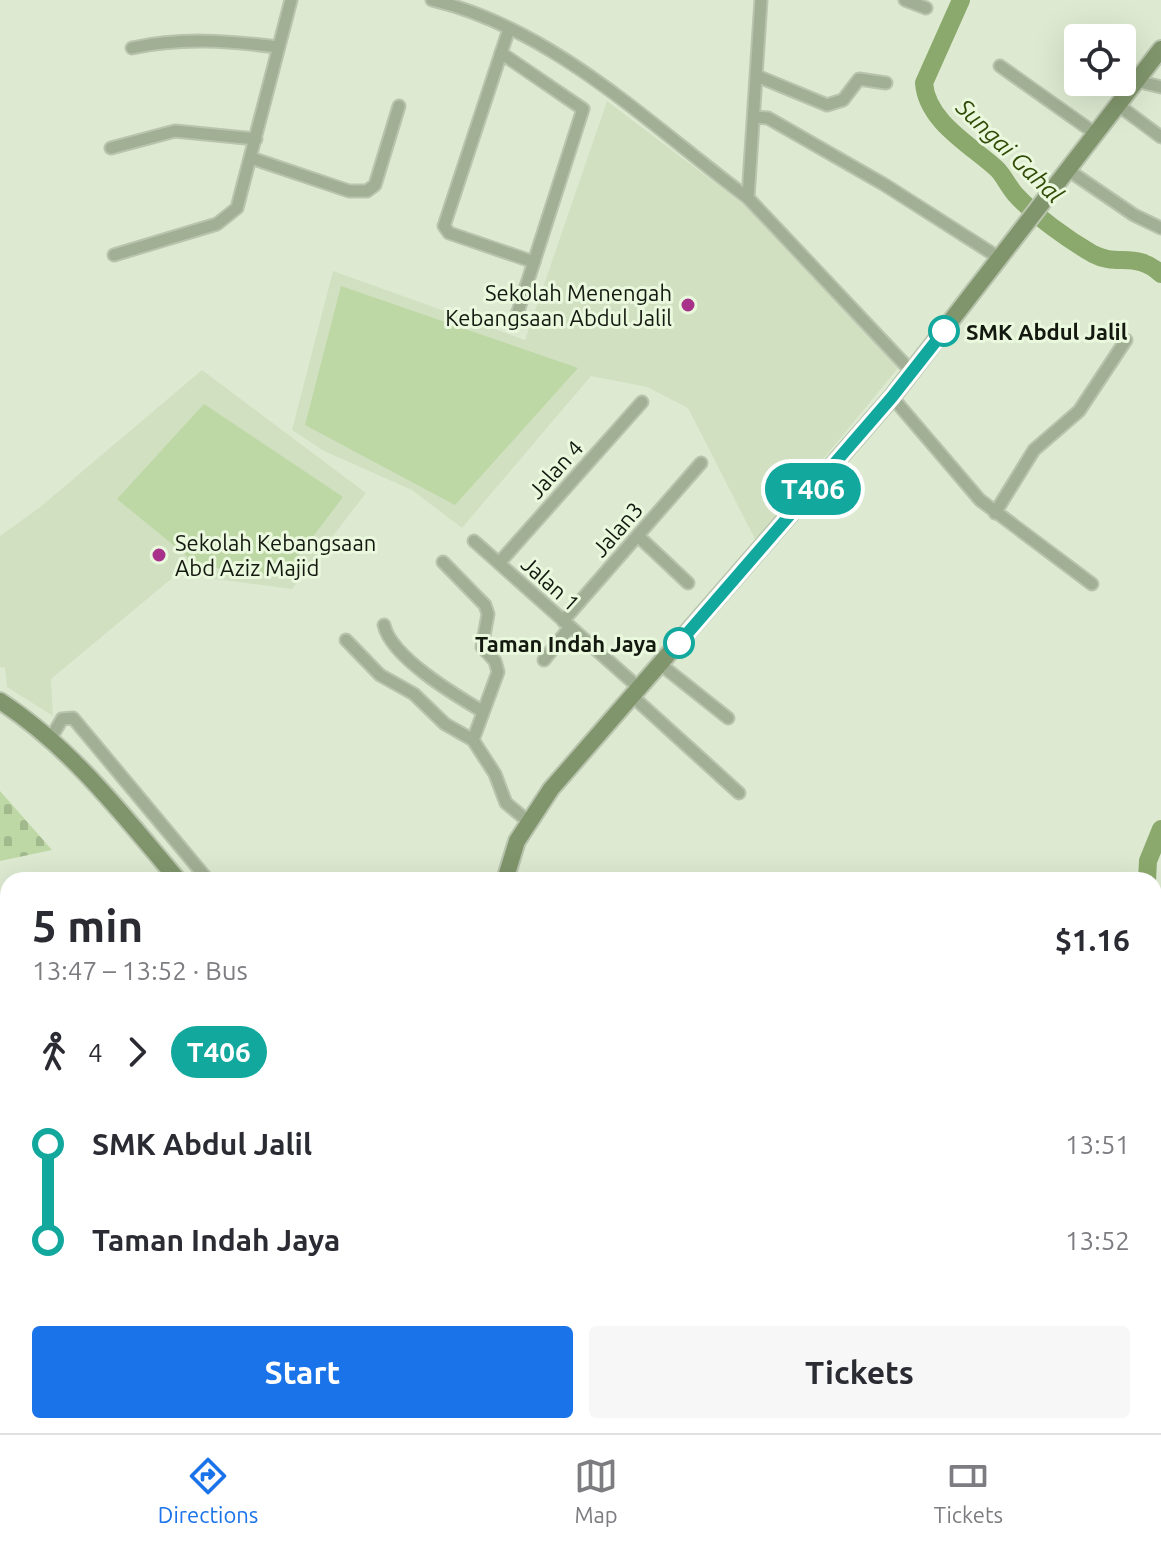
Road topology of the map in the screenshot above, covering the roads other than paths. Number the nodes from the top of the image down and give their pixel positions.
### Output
1 (291, 0) edge
2 (432, 0) edge
3 (761, 0) edge
4 (905, 0) edge
5 (926, 8) dead end
6 (509, 29) junction
7 (278, 47) junction
8 (132, 48) dead end
9 (1161, 49) edge
10 (501, 53) junction
11 (1000, 66) dead end
12 (757, 76) junction
13 (1137, 81) junction
14 (886, 83) dead end
15 (1161, 87) edge
16 (1118, 105) junction
17 (399, 106) dead end
18 (755, 117) junction
19 (1096, 134) junction
20 (1161, 137) edge
21 (256, 139) junction
22 (111, 148) dead end
23 (251, 158) junction
24 (1068, 170) junction
25 (748, 198) junction
26 (1161, 228) edge
27 (114, 255) dead end
28 (1001, 259) junction
29 (534, 262) junction
30 (514, 324) dead end
31 (1126, 340) dead end
32 (912, 372) junction
33 (892, 397) junction
34 (642, 402) dead end
35 (701, 463) dead end
36 (995, 513) junction
37 (638, 536) junction
38 (474, 541) dead end
39 (443, 562) dead end
40 (499, 563) junction
41 (688, 583) dead end
42 (1092, 584) dead end
43 (567, 624) junction
44 (384, 625) dead end
45 (346, 640) dead end
46 (544, 660) dead end
47 (660, 664) junction
48 (635, 691) junction
49 (0, 701) edge
50 (482, 711) junction
51 (728, 718) dead end
52 (51, 738) junction
53 (473, 740) junction
54 (739, 793) dead end
55 (529, 822) junction
56 (171, 872) edge
57 (201, 872) edge
58 (507, 872) edge

1 - 7 street
2 - 6 street
3 - 12 street
4 - 5 street
6 - 10 street
6 - 25 street
7 - 8 street
7 - 21 street
9 - 13 street
10 - 29 street
10 - 29 street
11 - 19 street
12 - 14 street
12 - 18 street
13 - 15 street
13 - 16 street
16 - 19 street
16 - 20 street
17 - 23 street
18 - 25 street
18 - 28 street
19 - 24 street
21 - 22 street
21 - 23 street
23 - 27 street
24 - 26 street
24 - 28 street
25 - 32 street
28 - 32 street
29 - 30 street
31 - 36 street
32 - 33 street
33 - 36 street
33 - 47 street
34 - 40 street, Jalan 4
35 - 37 street, Jalan3
36 - 42 street
37 - 41 street
37 - 43 street, Jalan3
38 - 40 street, Jalan 1
39 - 50 street
40 - 43 street, Jalan 1
43 - 46 street, Jalan3
43 - 48 street, Jalan 1
44 - 50 street
45 - 53 street
47 - 48 street
47 - 51 street
48 - 54 street, Jalan 1
48 - 55 street
49 - 52 street
50 - 53 street
52 - 56 street
52 - 57 street
53 - 55 street
55 - 58 street

